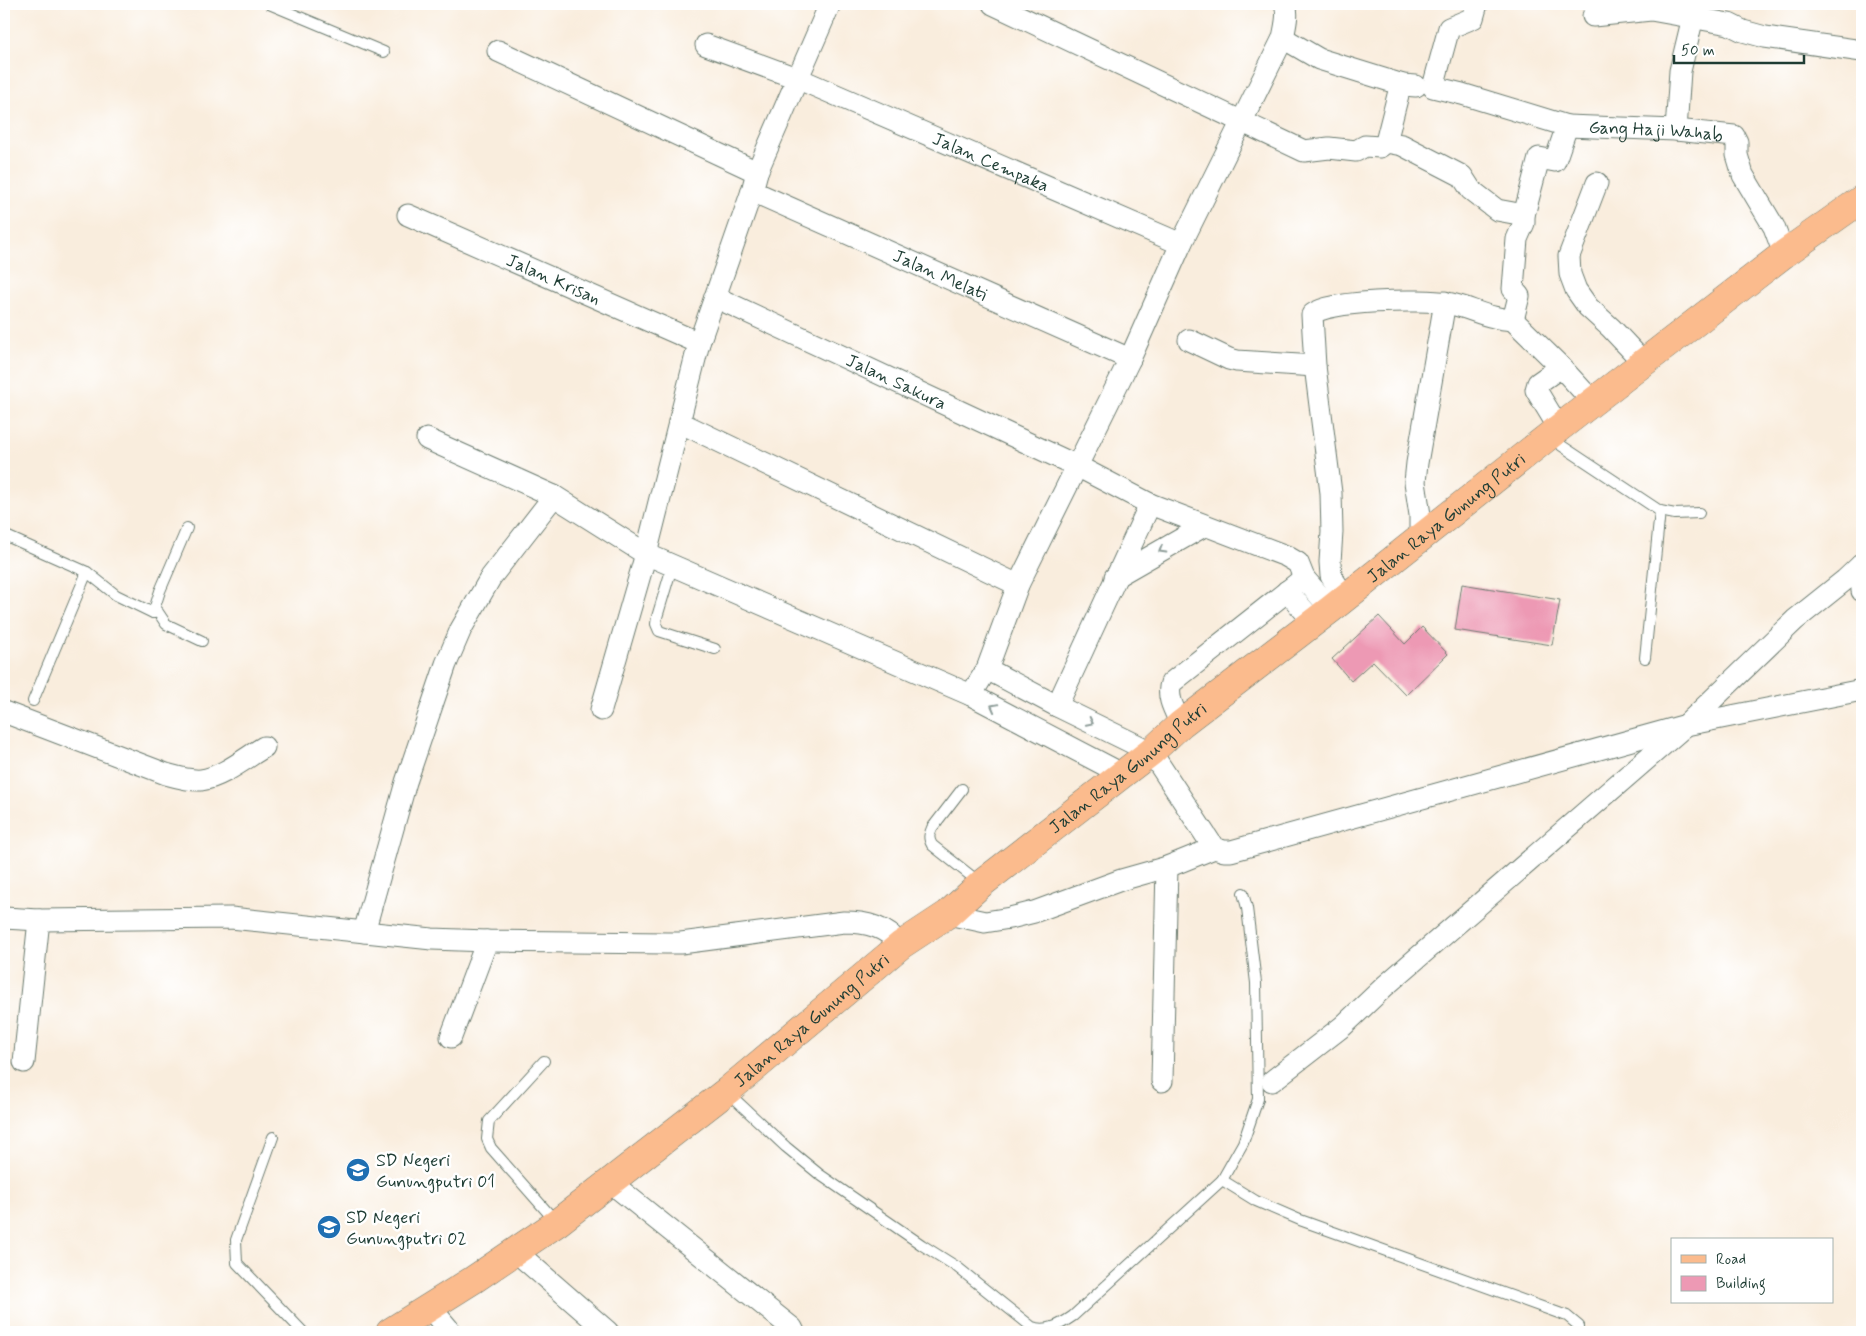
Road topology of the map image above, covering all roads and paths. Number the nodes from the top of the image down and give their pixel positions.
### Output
1 (270, 4) edge
2 (830, 4) edge
3 (993, 4) edge
4 (1285, 4) edge
5 (1477, 4) edge
6 (1693, 10) edge
7 (1593, 16) dead end
8 (1283, 38) junction
9 (706, 45) dead end
10 (498, 51) dead end
11 (1862, 51) edge
12 (384, 52) dead end
13 (798, 79) junction
14 (1403, 85) junction
15 (1432, 87) junction
16 (1243, 122) junction
17 (1567, 126) junction
18 (1676, 130) junction
19 (1386, 142) junction
20 (754, 182) junction
21 (1597, 183) dead end
22 (1862, 199) edge
23 (408, 215) dead end
24 (1524, 215) junction
25 (1181, 244) junction
26 (1784, 254) junction
27 (715, 297) junction
28 (1444, 302) junction
29 (1513, 320) junction
30 (1189, 340) dead end
31 (699, 343) junction
32 (1130, 359) junction
33 (1644, 362) junction
34 (1315, 366) junction
35 (1560, 367) junction
36 (1593, 402) junction
37 (679, 422) junction
38 (1554, 433) junction
39 (427, 439) dead end
40 (1077, 466) junction
41 (554, 496) junction
42 (1150, 504) junction
43 (1660, 511) junction
44 (1699, 513) dead end
45 (1204, 526) junction
46 (187, 528) dead end
47 (4, 535) edge
48 (1420, 539) junction
49 (646, 554) junction
50 (1861, 564) edge
51 (672, 567) junction
52 (87, 572) junction
53 (1115, 577) junction
54 (1304, 578) junction
55 (1018, 585) junction
56 (1287, 591) junction
57 (1862, 591) edge
58 (1330, 610) junction
59 (152, 613) junction
60 (202, 641) dead end
61 (716, 649) dead end
62 (1645, 658) dead end
63 (987, 669) junction
64 (1862, 690) edge
65 (971, 695) junction
66 (33, 701) dead end
67 (1056, 706) junction
68 (601, 710) dead end
69 (4, 712) edge
70 (1180, 724) junction
71 (1686, 725) junction
72 (264, 747) dead end
73 (1151, 752) junction
74 (1122, 774) junction
75 (962, 789) dead end
76 (1214, 848) junction
77 (1167, 867) junction
78 (981, 884) junction
79 (1243, 893) dead end
80 (948, 914) junction
81 (4, 918) edge
82 (38, 920) junction
83 (364, 932) junction
84 (487, 941) junction
85 (901, 945) junction
86 (451, 1037) dead end
87 (544, 1061) dead end
88 (24, 1062) dead end
89 (1162, 1081) dead end
90 (1272, 1081) dead end
91 (727, 1091) junction
92 (273, 1137) dead end
93 (1222, 1180) junction
94 (610, 1182) junction
95 (557, 1223) junction
96 (515, 1251) junction
97 (430, 1307) junction
98 (1042, 1331) edge
99 (303, 1332) edge
100 (390, 1332) edge
101 (451, 1332) edge
102 (608, 1332) edge
103 (794, 1332) edge
104 (1580, 1332) edge

1 - 12 lane
2 - 13 street
3 - 16 street
4 - 8 street
5 - 15 street
6 - 7 street
6 - 11 street
6 - 18 street
8 - 14 street, Gang Haji Wahab
8 - 16 street
9 - 13 street, Jalan Cempaka
10 - 20 street, Jalan Melati
13 - 20 street
13 - 25 street, Jalan Cempaka
14 - 15 street, Gang Haji Wahab
14 - 19 street
15 - 17 street, Gang Haji Wahab
16 - 19 street
16 - 25 street
17 - 18 street, Gang Haji Wahab
17 - 24 street
18 - 26 street, Gang Haji Wahab
19 - 24 street
20 - 27 street
20 - 32 street, Jalan Melati
21 - 33 street
22 - 26 main road, Jalan Raya Gunung Putri
23 - 31 street, Jalan Krisan
24 - 29 street
25 - 32 street
26 - 33 main road, Jalan Raya Gunung Putri
27 - 31 street
27 - 40 street, Jalan Sakura
28 - 29 street
28 - 34 street
28 - 48 street
29 - 35 street
30 - 34 street
31 - 37 street
32 - 40 street
33 - 36 main road, Jalan Raya Gunung Putri
34 - 58 street
35 - 36 street
35 - 38 street
36 - 38 main road, Jalan Raya Gunung Putri
37 - 49 street
37 - 55 street
38 - 43 lane
38 - 48 main road, Jalan Raya Gunung Putri
39 - 41 street
40 - 42 street, Jalan Sakura
40 - 55 street
41 - 49 street
41 - 83 street
42 - 45 street, Jalan Sakura
42 - 53 street
43 - 44 lane
43 - 62 lane
45 -> 53 street
45 - 54 street, Jalan Sakura
46 - 59 lane
47 - 52 lane
48 - 58 main road, Jalan Raya Gunung Putri
49 - 51 street
49 - 68 street
50 - 57 street
50 - 71 street
51 - 61 lane
51 - 65 street
52 - 59 lane
52 - 66 lane
53 - 67 street
54 - 56 street
54 - 58 street, Jalan Sakura
55 - 63 street
56 - 58 street
56 - 70 street
58 - 70 main road, Jalan Raya Gunung Putri
59 - 60 lane
63 - 65 street
63 - 67 street
64 - 71 street
74 -> 65 street
67 -> 73 street
69 - 72 street
70 - 73 main road, Jalan Raya Gunung Putri
71 - 76 street
71 - 90 street
73 - 74 main road, Jalan Raya Gunung Putri
73 - 76 street
74 - 78 main road, Jalan Raya Gunung Putri
75 - 78 lane
76 - 77 street
77 - 80 street
77 - 89 street
78 - 80 main road, Jalan Raya Gunung Putri
79 - 93 lane
80 - 85 main road, Jalan Raya Gunung Putri
81 - 82 street
82 - 83 street
82 - 88 street
83 - 84 street
84 - 85 street
84 - 86 street
85 - 91 main road, Jalan Raya Gunung Putri
87 - 95 lane
91 - 94 main road, Jalan Raya Gunung Putri
91 - 98 lane
92 - 99 lane
93 - 98 lane
93 - 104 lane
94 - 95 main road, Jalan Raya Gunung Putri
94 - 103 street
95 - 96 main road, Jalan Raya Gunung Putri
96 - 97 main road, Jalan Raya Gunung Putri
96 - 102 street
97 - 100 main road, Jalan Raya Gunung Putri
97 - 101 street

